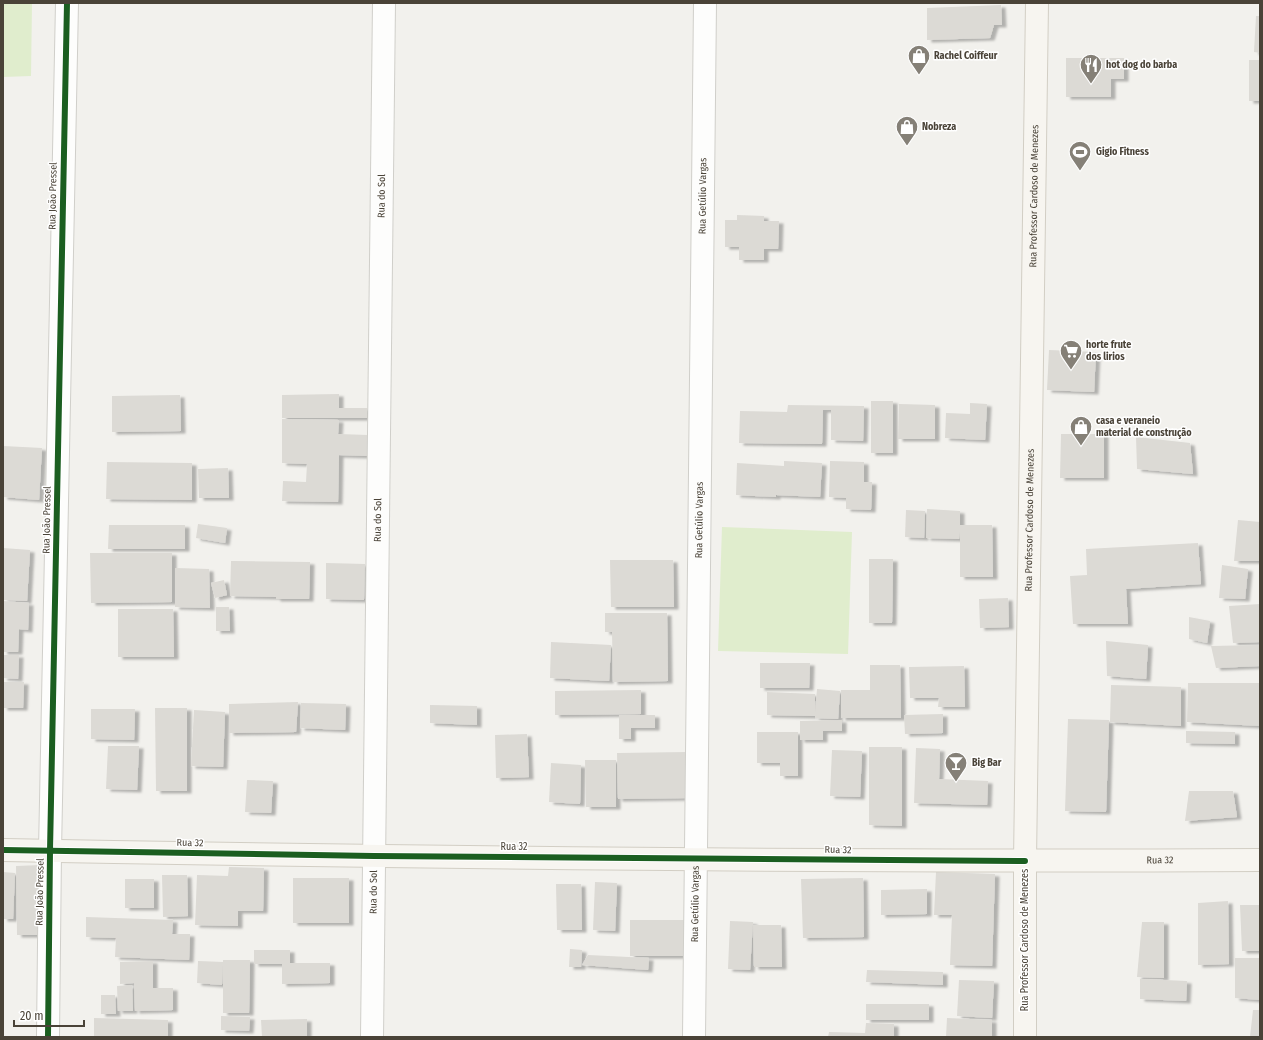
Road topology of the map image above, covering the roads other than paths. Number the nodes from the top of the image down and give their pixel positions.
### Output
1 (67, 3) edge
2 (384, 3) edge
3 (705, 3) edge
4 (1037, 3) edge
5 (3, 850) edge
6 (50, 851) junction
7 (374, 856) junction
8 (696, 859) junction
9 (1260, 860) edge
10 (1025, 861) junction
11 (48, 1037) edge
12 (372, 1037) edge
13 (694, 1037) edge
14 (1025, 1037) edge

1 - 6 street, Rua João Pressel
2 - 7 street, Rua do Sol
3 - 8 street, Rua Getúlio Vargas
4 - 10 main road, Rua Professor Cardoso de Menezes
5 - 6 main road, Rua 32
6 - 7 main road, Rua 32
6 - 11 street, Rua João Pressel
7 - 8 main road, Rua 32
7 - 12 street, Rua do Sol
8 - 10 main road, Rua 32
8 - 13 street, Rua Getúlio Vargas
9 - 10 main road, Rua 32
10 - 14 main road, Rua Professor Cardoso de Menezes

